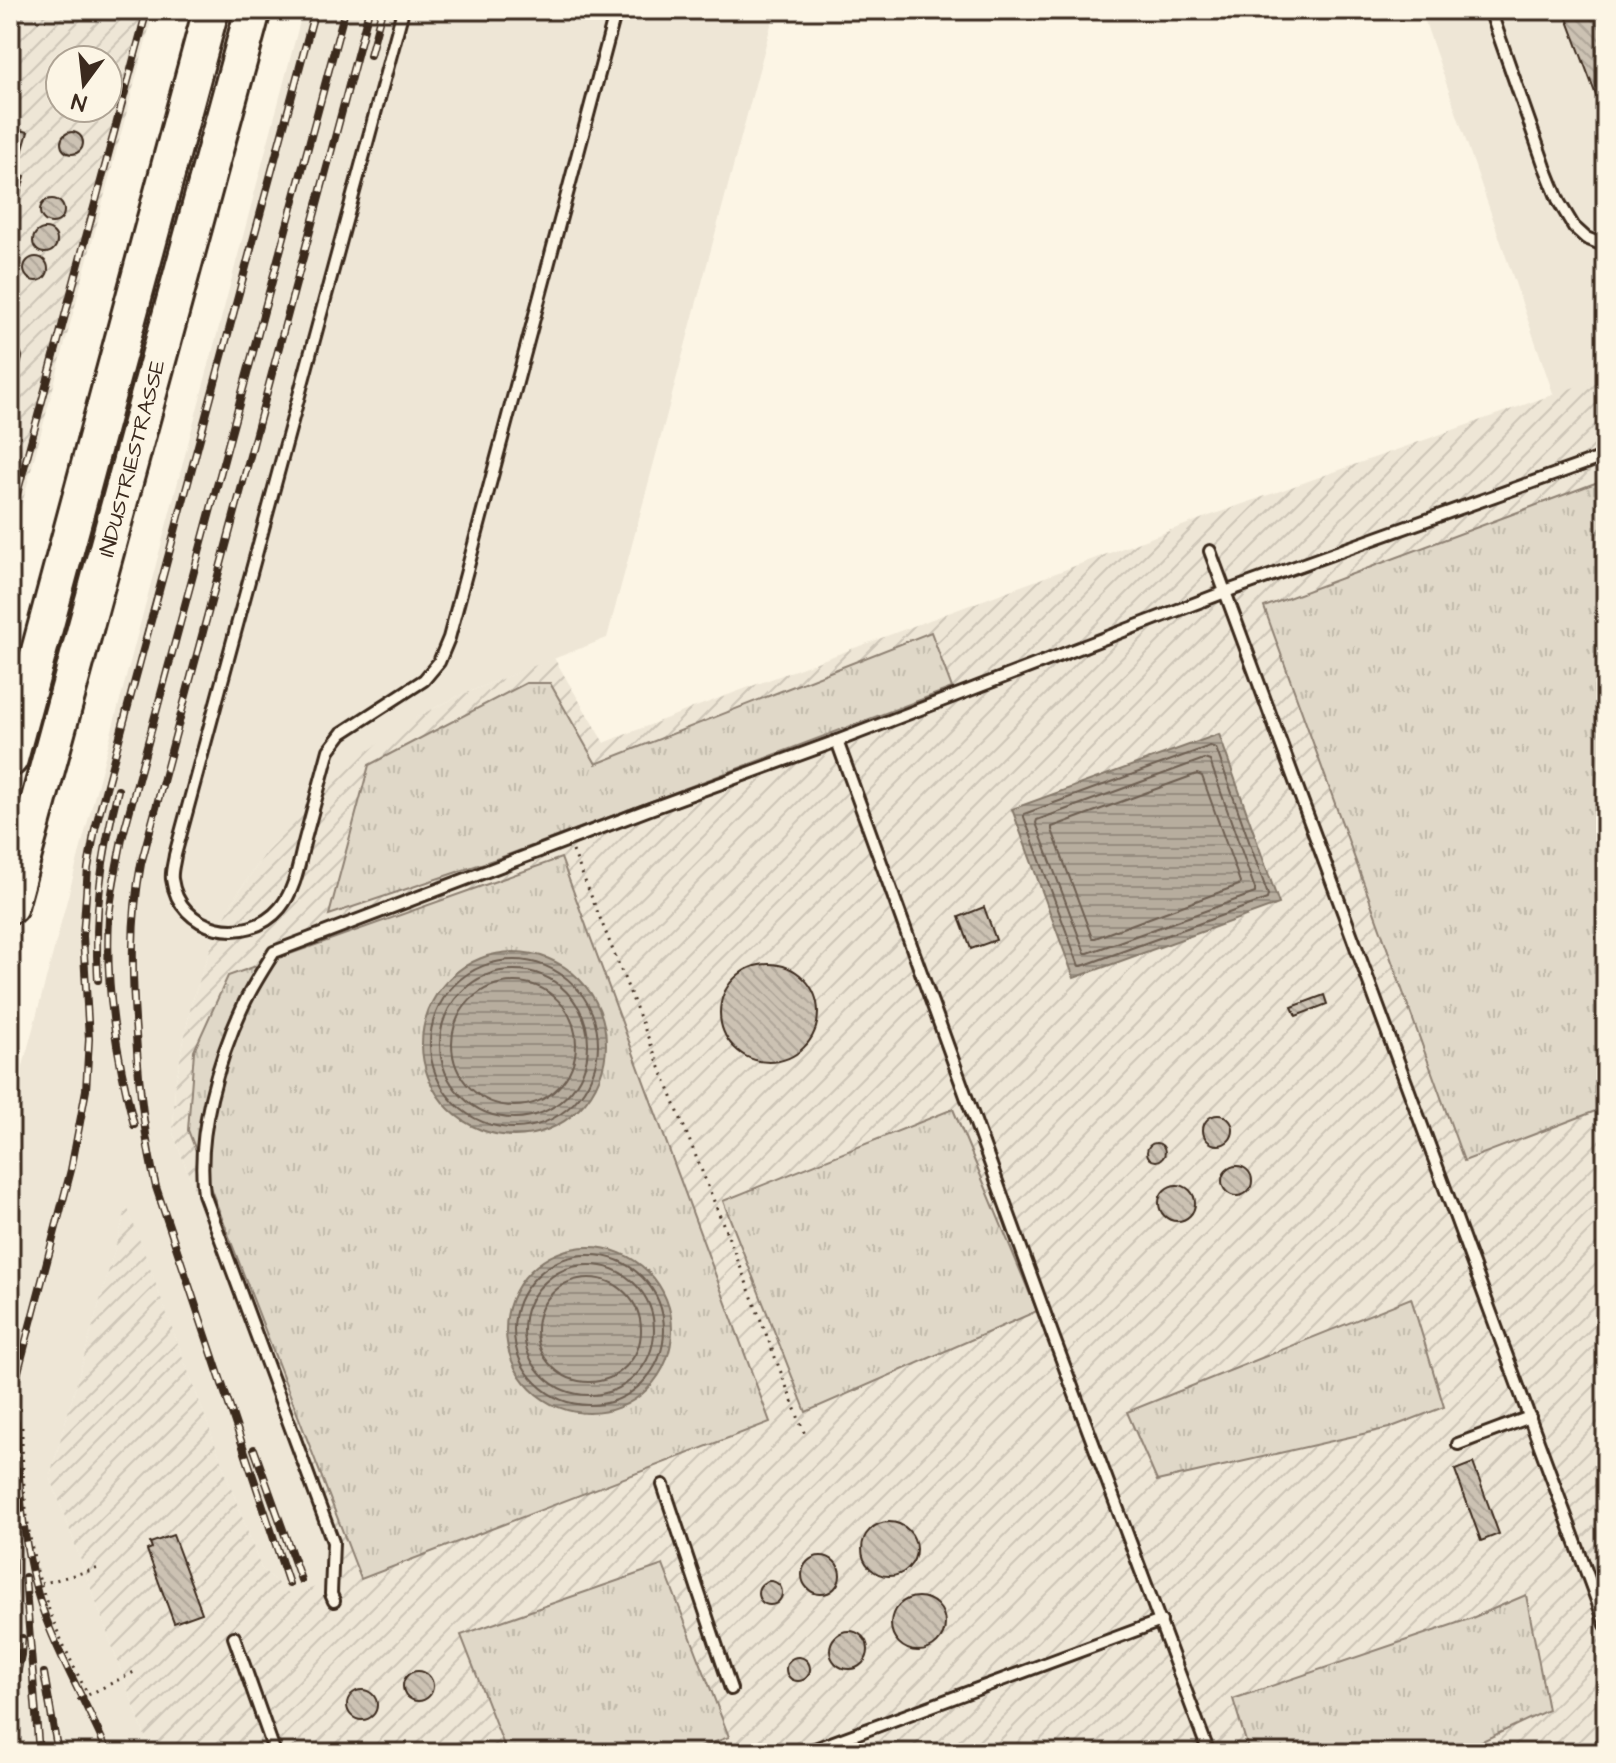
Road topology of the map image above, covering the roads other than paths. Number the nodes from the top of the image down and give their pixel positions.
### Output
1 (211, 10) edge
2 (253, 10) edge
3 (403, 10) edge
4 (616, 10) edge
5 (1490, 10) edge
6 (1606, 246) edge
7 (10, 346) edge
8 (10, 375) edge
9 (1606, 456) edge
10 (1210, 551) dead end
11 (1225, 592) junction
12 (837, 741) junction
13 (10, 759) edge
14 (10, 906) edge
15 (1530, 1417) junction
16 (1458, 1444) dead end
17 (663, 1485) dead end
18 (334, 1601) dead end
19 (1161, 1621) junction
20 (1606, 1625) edge
21 (234, 1637) dead end
22 (731, 1689) dead end
23 (1606, 1748) edge
24 (275, 1753) edge
25 (804, 1753) edge
26 (1209, 1753) edge
27 (1593, 1753) edge

1 - 13 highway, INDUSTRIESTRASSE
2 - 14 highway, INDUSTRIESTRASSE
3 - 4 lane
5 - 6 lane
7 - 8 lane
9 - 11 lane
10 - 11 lane
11 - 12 lane
11 - 15 lane
12 - 18 lane
12 - 19 lane
15 - 16 lane
15 - 20 lane
17 - 22 lane
19 - 25 lane
19 - 26 lane
21 - 24 lane
23 - 27 lane

